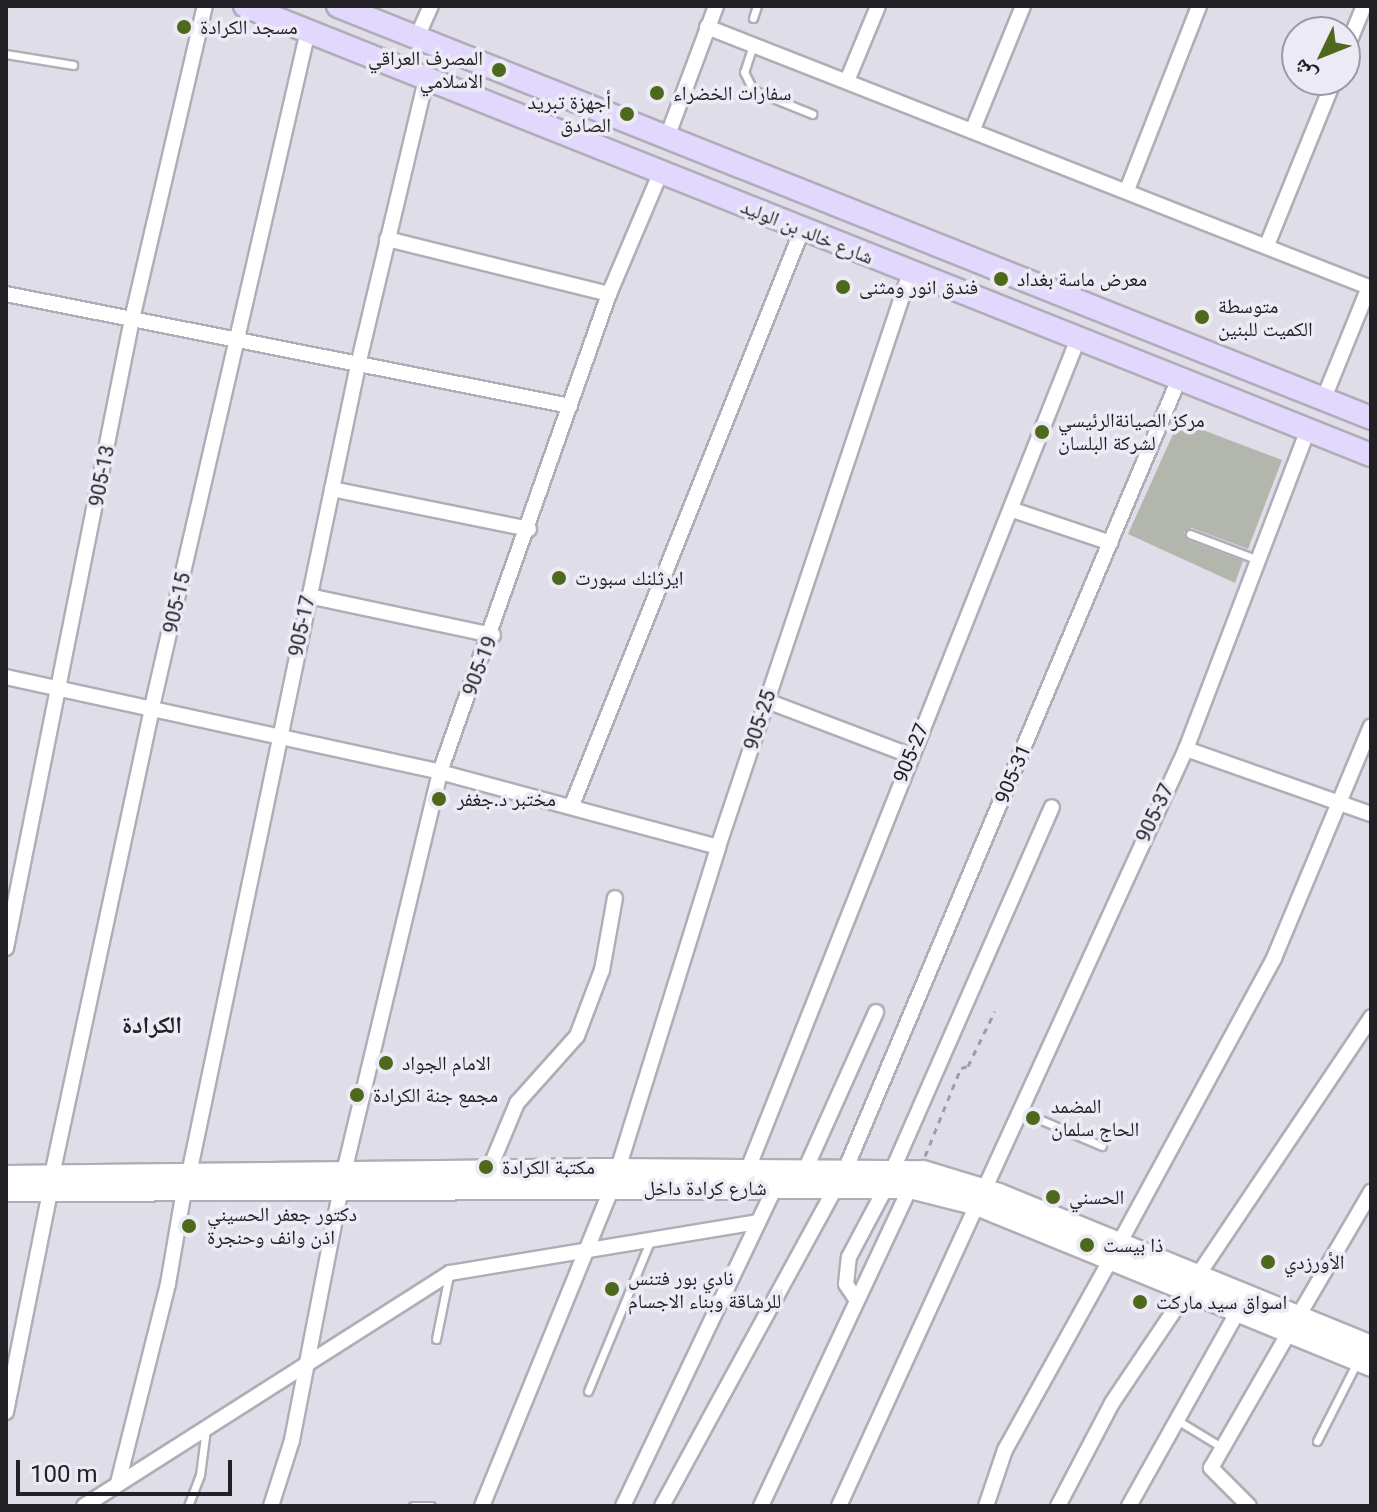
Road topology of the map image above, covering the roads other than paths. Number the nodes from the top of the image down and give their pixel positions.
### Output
1 (205, 6) edge
2 (245, 6) edge
3 (338, 6) edge
4 (431, 6) edge
5 (716, 6) edge
6 (757, 6) edge
7 (878, 6) edge
8 (1023, 6) edge
9 (1199, 6) edge
10 (753, 18) dead end
11 (707, 27) junction
12 (308, 31) junction
13 (417, 37) junction
14 (753, 45) junction
15 (6, 54) edge
16 (73, 65) dead end
17 (426, 80) junction
18 (847, 81) junction
19 (1328, 96) edge
20 (812, 114) dead end
21 (973, 129) junction
22 (666, 140) junction
23 (660, 174) junction
24 (1127, 190) junction
25 (802, 230) junction
26 (387, 239) junction
27 (1267, 245) junction
28 (910, 273) junction
29 (1370, 288) edge
30 (6, 294) edge
31 (609, 294) junction
32 (132, 319) junction
33 (1078, 339) junction
34 (239, 340) junction
35 (358, 365) junction
36 (1179, 379) junction
37 (1324, 398) junction
38 (570, 406) junction
39 (1371, 418) edge
40 (1308, 430) junction
41 (1371, 455) edge
42 (332, 489) junction
43 (1013, 510) junction
44 (529, 529) junction
45 (1190, 534) dead end
46 (1111, 543) junction
47 (1258, 560) junction
48 (309, 596) junction
49 (493, 635) junction
50 (6, 677) edge
51 (62, 688) junction
52 (767, 701) junction
53 (152, 707) junction
54 (1371, 726) edge
55 (279, 734) junction
56 (1186, 749) junction
57 (909, 755) junction
58 (440, 772) junction
59 (1340, 804) junction
60 (572, 805) junction
61 (1052, 807) dead end
62 (1371, 814) edge
63 (718, 847) junction
64 (615, 898) dead end
65 (6, 948) edge
66 (876, 1012) dead end
67 (1371, 1017) edge
68 (1020, 1111) junction
69 (1102, 1146) dead end
70 (806, 1168) junction
71 (846, 1168) junction
72 (748, 1169) junction
73 (489, 1170) junction
74 (6, 1176) edge
75 (615, 1178) junction
76 (890, 1178) junction
77 (343, 1181) junction
78 (186, 1182) junction
79 (51, 1183) junction
80 (836, 1187) junction
81 (775, 1188) junction
82 (910, 1188) junction
83 (6, 1191) edge
84 (1371, 1192) edge
85 (981, 1197) junction
86 (758, 1222) junction
87 (651, 1241) junction
88 (1115, 1251) junction
89 (583, 1253) junction
90 (450, 1273) junction
91 (1200, 1275) junction
92 (1186, 1293) junction
93 (856, 1299) junction
94 (1237, 1313) junction
95 (1299, 1315) junction
96 (1288, 1334) junction
97 (436, 1339) dead end
98 (1367, 1350) edge
99 (308, 1360) junction
100 (588, 1391) dead end
101 (6, 1412) edge
102 (1176, 1419) junction
103 (206, 1426) junction
104 (1317, 1441) dead end
105 (1223, 1448) junction
106 (118, 1483) junction
107 (84, 1506) edge
108 (188, 1506) edge
109 (271, 1506) edge
110 (413, 1506) edge
111 (431, 1506) edge
112 (482, 1506) edge
113 (623, 1506) edge
114 (662, 1506) edge
115 (761, 1506) edge
116 (839, 1506) edge
117 (986, 1506) edge
118 (1058, 1506) edge
119 (1129, 1506) edge
120 (1249, 1506) edge

1 - 32 street, 905-13
2 - 12 main road, شارع خالد بن الوليد
3 - 13 main road, شارع خالد بن الوليد
4 - 13 street
5 - 11 street
6 - 10 lane
7 - 18 street
8 - 21 street
9 - 24 street
11 - 14 street
11 - 22 street
12 - 17 main road, شارع خالد بن الوليد
12 - 34 street, 905-15
13 - 22 main road, شارع خالد بن الوليد
14 - 18 street
14 - 20 lane
15 - 16 lane
17 - 23 main road, شارع خالد بن الوليد
17 - 26 street, 905-17
18 - 21 street
19 - 27 street
21 - 24 street
22 - 37 main road, شارع خالد بن الوليد
23 - 25 main road, شارع خالد بن الوليد
23 - 31 street, 905-19
24 - 27 street
25 - 28 main road, شارع خالد بن الوليد
25 - 60 street
26 - 31 street
26 - 35 street, 905-17
27 - 29 street
28 - 33 main road, شارع خالد بن الوليد
28 - 52 street, 905-25
29 - 37 street
30 - 32 street
31 - 38 street, 905-19
32 - 34 street
32 - 51 street, 905-13
33 - 36 main road, شارع خالد بن الوليد
33 - 43 street, 905-27
34 - 35 street
34 - 53 street, 905-15
35 - 38 street
35 - 42 street, 905-17
36 - 40 main road, شارع خالد بن الوليد
36 - 46 street, 905-31
37 - 39 main road, شارع خالد بن الوليد
38 - 44 street, 905-19
40 - 41 main road, شارع خالد بن الوليد
40 - 47 street, 905-37
42 - 44 street
42 - 48 street, 905-17
43 - 46 street
43 - 57 street, 905-27
44 - 49 street, 905-19
45 - 47 lane
46 - 71 street, 905-31
47 - 56 street, 905-37
48 - 49 street
48 - 55 street, 905-17
49 - 58 street, 905-19
50 - 51 street
51 - 53 street
51 - 65 street, 905-13
52 - 57 street
52 - 63 street, 905-25
53 - 55 street
53 - 79 street, 905-15
54 - 59 street
55 - 58 street
55 - 78 street, 905-17
56 - 59 street
56 - 68 street, 905-37
57 - 72 street, 905-27
58 - 60 street
58 - 77 street, 905-19
59 - 62 street
59 - 88 street
60 - 63 street
61 - 76 street
63 - 75 street, 905-25
64 - 73 street
66 - 70 street
67 - 91 street
68 - 69 lane
68 - 85 street, 905-37
70 - 71 main road, شارع كرادة داخل
70 - 72 main road, شارع كرادة داخل
71 - 76 main road, شارع كرادة داخل
72 - 75 main road, شارع كرادة داخل
73 - 75 main road, شارع كرادة داخل
73 - 77 main road, شارع كرادة داخل
74 - 79 main road, شارع كرادة داخل
75 - 77 main road, شارع كرادة داخل
75 - 81 main road, شارع كرادة داخل
75 - 89 street, 905-25
76 - 80 main road, شارع كرادة داخل
76 - 82 main road, شارع كرادة داخل
76 - 85 main road, شارع كرادة داخل
76 - 93 street
77 - 78 main road, شارع كرادة داخل
77 - 99 street, 905-19
78 - 79 main road, شارع كرادة داخل
78 - 106 street, 905-17
79 - 83 main road, شارع كرادة داخل
79 - 101 street, 905-15
80 - 81 main road, شارع كرادة داخل
80 - 114 street
81 - 86 street
82 - 85 main road, شارع كرادة داخل
82 - 93 street
84 - 95 street
85 - 88 main road, شارع كرادة داخل
85 - 116 street, 905-37
86 - 87 street
86 - 113 street
87 - 89 street
87 - 100 lane
88 - 91 main road, شارع كرادة داخل
88 - 92 main road, شارع كرادة داخل
88 - 117 street
89 - 90 street
89 - 112 street, 905-25
90 - 97 lane
90 - 99 street
91 - 92 street
91 - 95 main road, شارع كرادة داخل
92 - 94 main road, شارع كرادة داخل
92 - 118 street
93 - 115 street
94 - 96 main road, شارع كرادة داخل
94 - 102 street
95 - 98 main road, شارع كرادة داخل
96 - 98 main road, شارع كرادة داخل
96 - 105 street
98 - 104 lane
99 - 103 street
99 - 109 street, 905-19
102 - 105 lane
102 - 119 street
103 - 106 street
103 - 108 lane
105 - 120 street
106 - 107 street
110 - 111 lane

